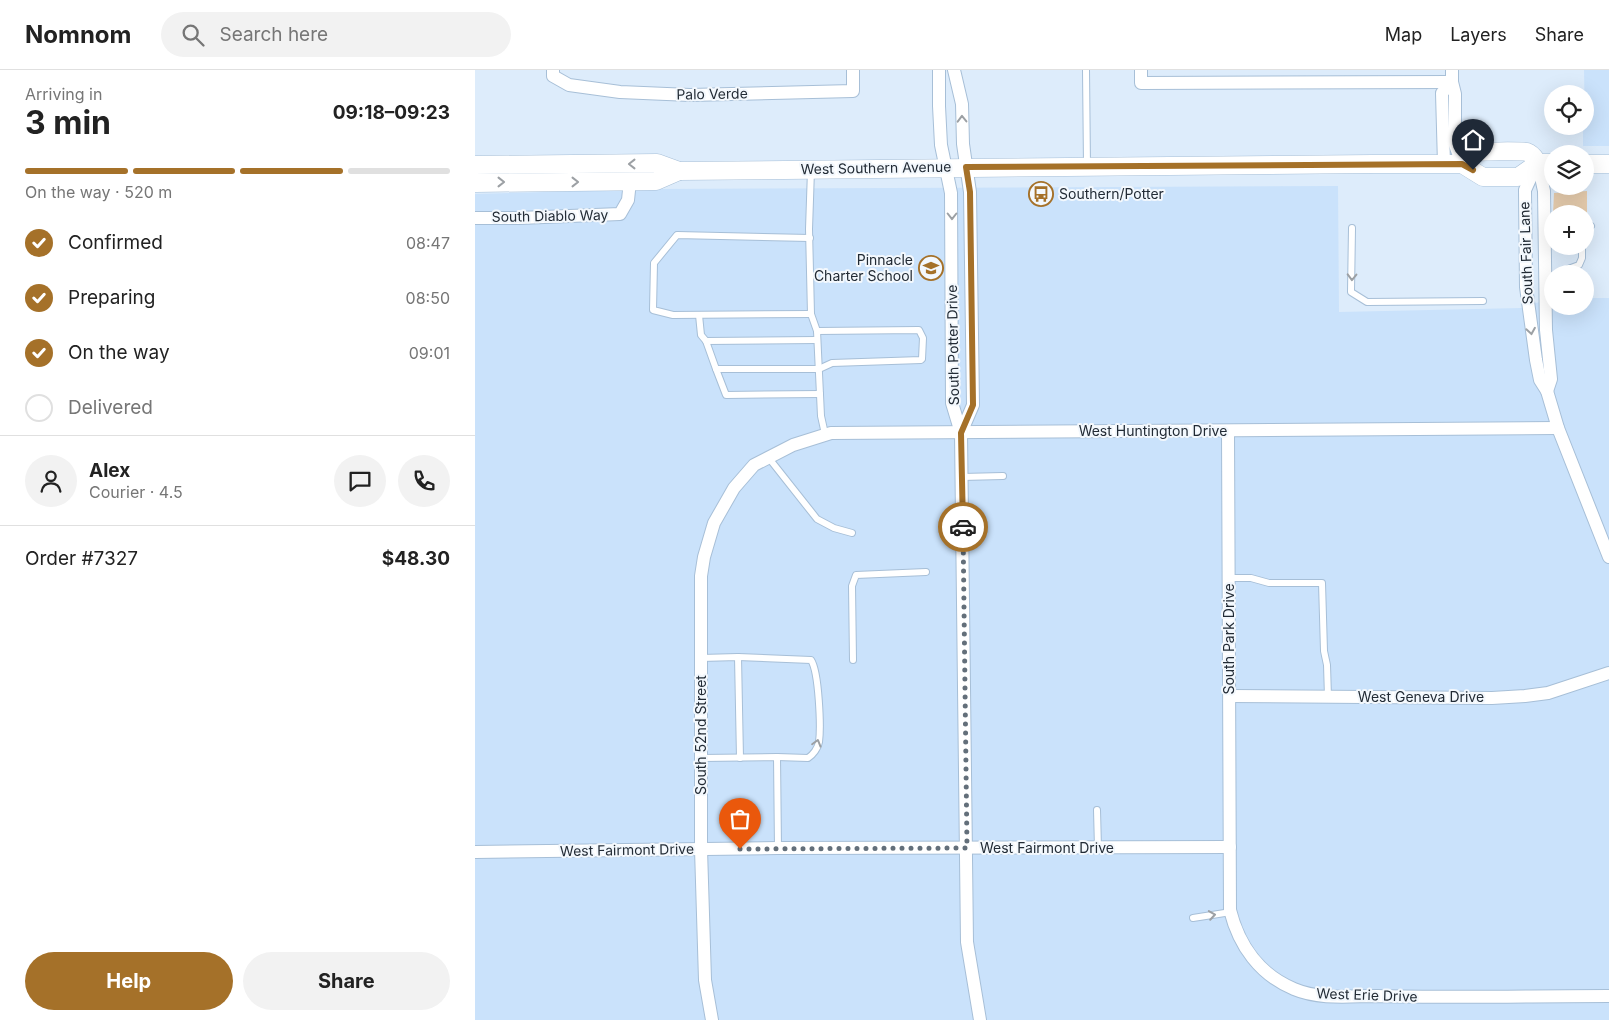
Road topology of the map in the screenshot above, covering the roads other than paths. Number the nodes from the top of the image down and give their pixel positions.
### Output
1 (853, 70) edge
2 (939, 70) edge
3 (954, 70) edge
4 (1086, 70) edge
5 (553, 73) edge
6 (1141, 76) edge
7 (1452, 76) edge
8 (1455, 124) junction
9 (1484, 152) junction
10 (1544, 162) edge
11 (1444, 164) junction
12 (1462, 164) junction
13 (1544, 164) edge
14 (1544, 164) edge
15 (1594, 164) edge
16 (1609, 164) edge
17 (475, 165) edge
18 (966, 167) junction
19 (1087, 167) junction
20 (946, 168) junction
21 (811, 169) junction
22 (679, 171) junction
23 (630, 182) junction
24 (475, 183) edge
25 (1544, 195) edge
26 (475, 218) edge
27 (1353, 228) dead end
28 (810, 238) junction
29 (1483, 301) dead end
30 (811, 314) junction
31 (699, 315) junction
32 (817, 331) junction
33 (817, 340) junction
34 (706, 341) junction
35 (715, 369) junction
36 (819, 369) junction
37 (1547, 391) junction
38 (820, 394) junction
39 (1558, 428) junction
40 (1228, 431) junction
41 (961, 433) junction
42 (825, 434) junction
43 (768, 457) junction
44 (754, 465) joint
45 (962, 476) junction
46 (1003, 476) dead end
47 (852, 533) dead end
48 (1609, 557) edge
49 (926, 572) dead end
50 (1229, 578) junction
51 (738, 657) junction
52 (701, 658) junction
53 (853, 660) dead end
54 (1609, 673) edge
55 (1230, 696) junction
56 (1328, 697) junction
57 (701, 758) junction
58 (740, 758) junction
59 (777, 758) junction
60 (1097, 810) dead end
61 (1230, 847) junction
62 (779, 848) junction
63 (967, 848) junction
64 (1098, 848) junction
65 (701, 849) junction
66 (475, 852) edge
67 (1231, 912) junction
68 (1193, 918) dead end
69 (1609, 996) edge
70 (712, 1020) edge
71 (980, 1020) edge

1 - 5 street, Palo Verde
2 - 20 street, South Potter Drive
18 -> 3 street, South Potter Drive
4 - 19 lane
6 - 7 street
7 - 8 street
7 - 11 street
8 - 9 street
8 - 12 street
9 - 10 main road
9 - 12 main road
11 - 12 main road, West Southern Avenue
11 - 19 main road, West Southern Avenue
12 - 13 main road
14 -> 37 street, South Fair Lane
15 - 16 main road
22 -> 17 main road, West Southern Avenue
18 - 19 main road, West Southern Avenue
18 - 20 main road, West Southern Avenue
18 - 41 street, South Potter Drive
20 - 21 main road, West Southern Avenue
20 -> 41 street, South Potter Drive
21 - 22 main road, West Southern Avenue
21 - 28 lane
22 - 23 main road, West Southern Avenue
24 -> 23 main road, West Southern Avenue
23 - 26 street, South Diablo Way
25 - 37 street, South Fair Lane
27 -> 29 lane
28 - 30 lane
28 - 31 lane
30 - 31 lane
30 - 32 lane
31 - 34 lane
32 - 33 lane
32 - 36 lane
33 - 34 lane
33 - 36 lane
34 - 35 lane
35 - 36 lane
35 - 38 lane
36 - 38 lane
37 - 39 street, South Fair Lane
38 - 42 lane
39 - 40 street, West Huntington Drive
39 - 48 street, South Fair Lane
40 - 41 street, West Huntington Drive
40 - 50 street, South Park Drive
41 - 42 street, West Huntington Drive
41 - 45 street, South Potter Drive
42 - 43 street, West Huntington Drive
43 - 44 street, West Huntington Drive
43 - 47 lane
44 - 52 street, South 52nd Street
45 - 46 lane
45 - 63 street, South Potter Drive
49 - 53 lane
50 - 55 street, South Park Drive
50 - 56 lane
51 - 52 lane
51 - 58 lane
59 -> 51 lane
52 - 57 street, South 52nd Street
54 - 56 street, West Geneva Drive
55 - 56 street, West Geneva Drive
55 - 61 street, South Park Drive
57 - 58 lane
57 - 65 street, South 52nd Street
58 - 59 lane
59 - 62 lane
60 - 64 lane
61 - 64 street, West Fairmont Drive
61 - 67 street, West Erie Drive
62 - 63 street, West Fairmont Drive
62 - 65 street, West Fairmont Drive
63 - 64 street, West Fairmont Drive
63 - 71 street, South Potter Drive
65 - 66 street, West Fairmont Drive
65 - 70 street, South 52nd Street
68 -> 67 lane
67 - 69 street, West Erie Drive

